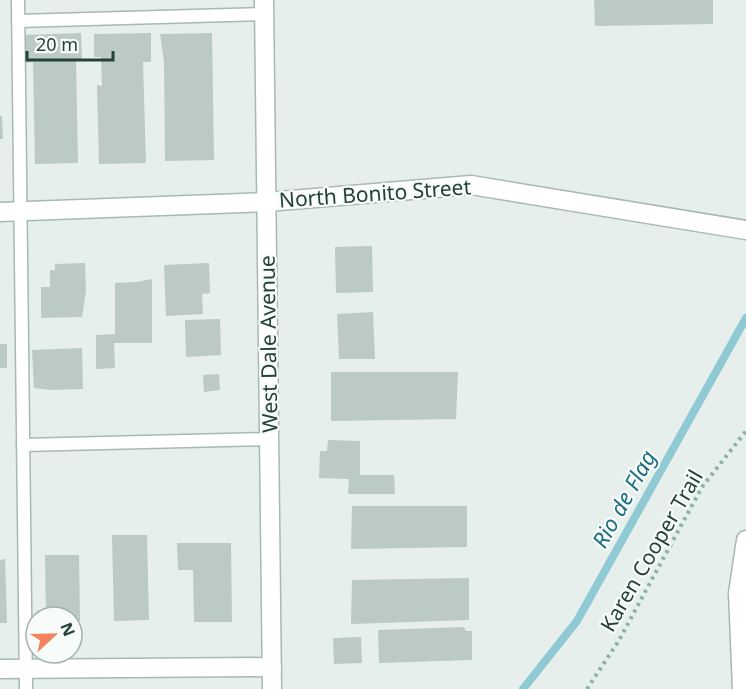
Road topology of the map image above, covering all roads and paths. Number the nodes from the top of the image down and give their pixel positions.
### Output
1 (18, 0) edge
2 (264, 7) edge
3 (18, 21) junction
4 (267, 202) junction
5 (0, 212) edge
6 (21, 212) junction
7 (746, 230) edge
8 (746, 431) edge
9 (270, 440) junction
10 (23, 445) junction
11 (746, 540) edge
12 (272, 667) junction
13 (0, 669) edge
14 (26, 669) junction
15 (26, 689) edge
16 (272, 689) edge
17 (587, 689) edge
18 (742, 689) edge

1 - 3 lane
2 - 3 lane
2 - 4 street, West Dale Avenue
3 - 6 lane
4 - 6 street, North Bonito Street
4 - 7 street, North Bonito Street
4 - 9 street, West Dale Avenue
5 - 6 street, North Bonito Street
6 - 10 lane
8 - 17 path, Karen Cooper Trail
9 - 10 lane
9 - 12 street, West Dale Avenue
10 - 14 lane
11 - 18 street
12 - 14 street
12 - 16 street, West Dale Avenue
13 - 14 street
14 - 15 lane

